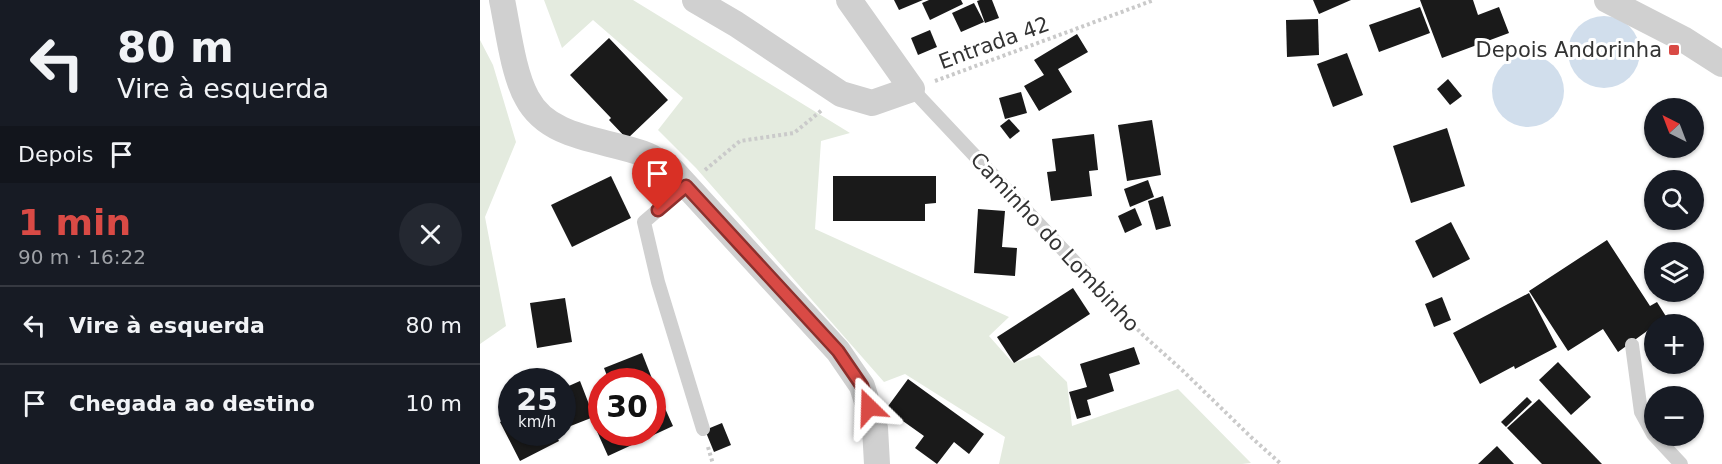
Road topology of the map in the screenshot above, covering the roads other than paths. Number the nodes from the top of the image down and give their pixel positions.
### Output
1 (502, 0) edge
2 (695, 0) edge
3 (849, 0) edge
4 (1607, 0) edge
5 (1722, 64) edge
6 (912, 89) junction
7 (686, 186) junction
8 (1085, 273) road end
9 (1632, 345) dead end
10 (703, 429) dead end
11 (877, 464) edge
12 (1681, 464) edge

1 - 7 street
2 - 6 street
3 - 6 street, Caminho do Lombinho
4 - 5 street
6 - 8 lane, Caminho do Lombinho
7 - 10 lane
7 - 11 street
9 - 12 lane

